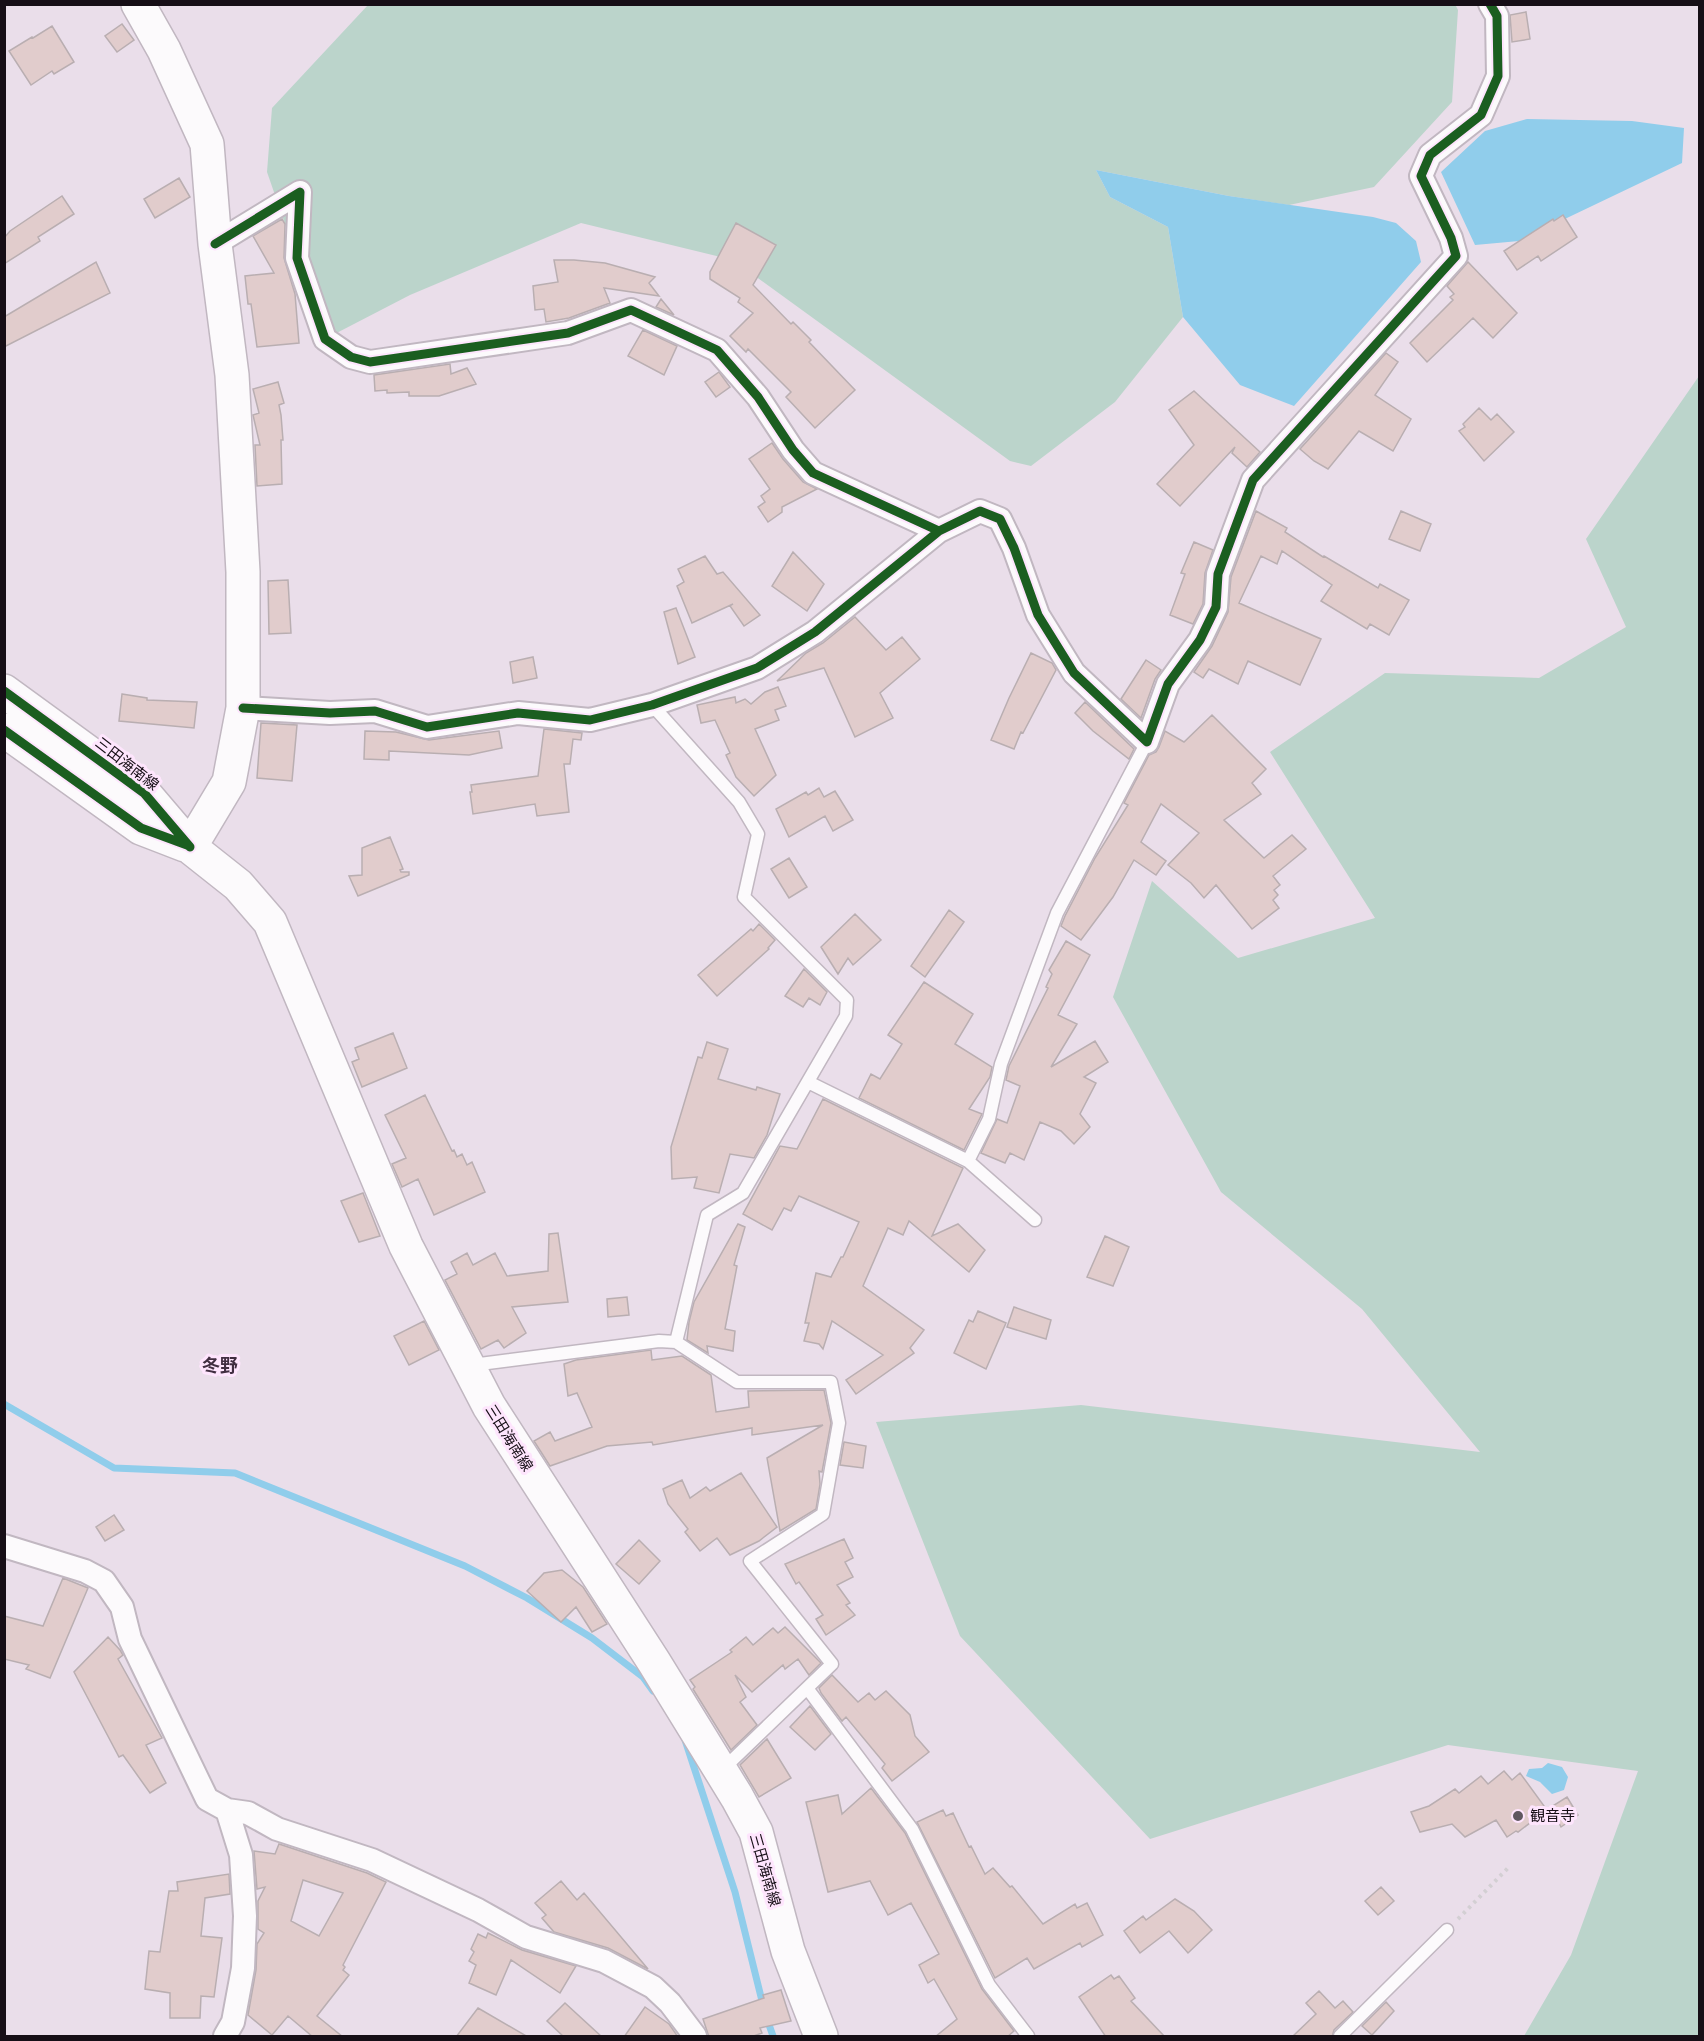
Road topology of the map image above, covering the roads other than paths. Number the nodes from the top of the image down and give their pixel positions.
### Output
1 (138, 4) edge
2 (1490, 4) edge
3 (215, 244) junction
4 (939, 531) junction
5 (4, 691) edge
6 (652, 705) junction
7 (243, 708) junction
8 (4, 730) edge
9 (1147, 742) junction
10 (190, 847) junction
11 (808, 1082) junction
12 (968, 1161) junction
13 (1035, 1220) dead end
14 (675, 1342) junction
15 (467, 1365) junction
16 (4, 1546) edge
17 (807, 1688) junction
18 (721, 1771) junction
19 (227, 1810) junction
20 (1447, 1930) road end
21 (814, 2035) edge
22 (225, 2037) edge
23 (695, 2037) edge
24 (1028, 2037) edge
25 (1340, 2037) edge

1 - 3 main road
2 - 9 street
3 - 4 street
3 - 7 main road
4 - 6 street
4 - 9 street
5 - 10 main road, 三田海南線
6 - 7 street
6 - 11 lane
7 - 10 main road
8 - 10 main road, 三田海南線
9 - 12 lane
10 - 15 main road, 三田海南線
11 - 12 lane
11 - 14 lane
12 - 13 lane
14 - 15 lane
14 - 17 lane
15 - 18 main road, 三田海南線
16 - 19 street
17 - 18 lane
17 - 24 lane
18 - 21 main road, 三田海南線
19 - 22 street
19 - 23 street
20 - 25 lane

